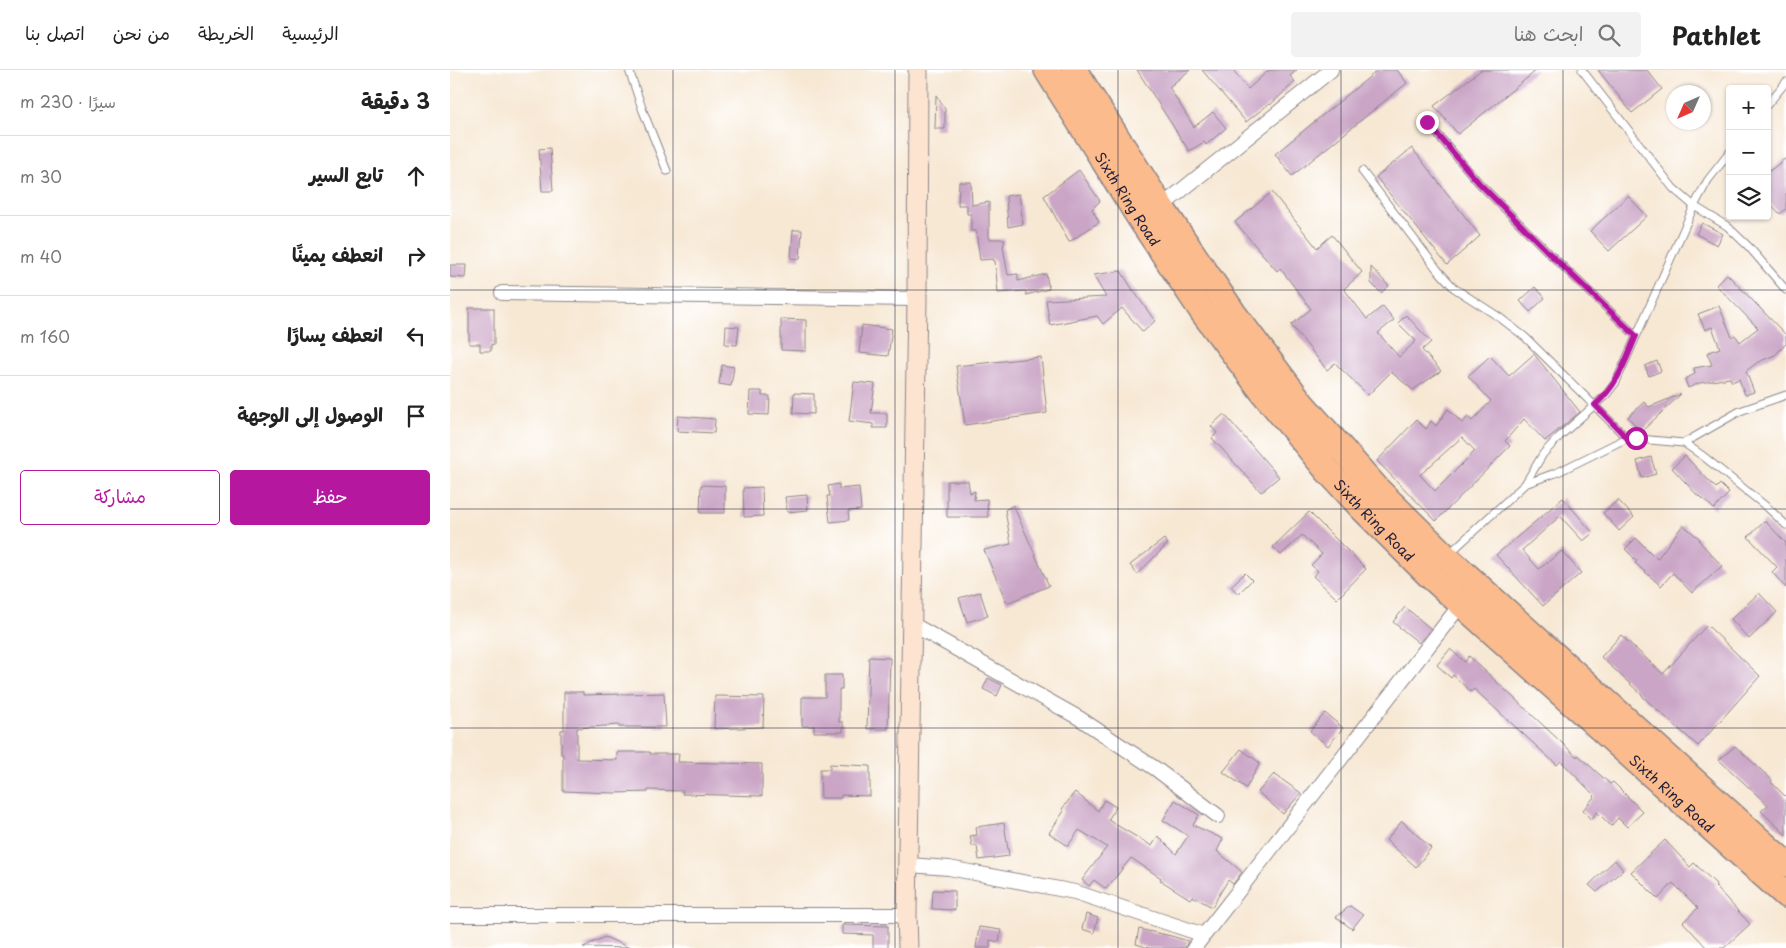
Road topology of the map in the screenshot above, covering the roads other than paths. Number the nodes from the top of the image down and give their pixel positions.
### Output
1 (629, 70) edge
2 (918, 70) edge
3 (1047, 70) edge
4 (1074, 70) edge
5 (1332, 70) edge
6 (1582, 70) edge
7 (1786, 82) edge
8 (1771, 100) edge
9 (1427, 122) dead end
10 (1726, 157) edge
11 (667, 171) dead end
12 (1362, 171) dead end
13 (1694, 206) junction
14 (1151, 214) junction
15 (1786, 290) edge
16 (502, 293) dead end
17 (917, 300) junction
18 (1636, 336) junction
19 (1272, 385) junction
20 (1786, 395) edge
21 (1595, 405) junction
22 (1627, 438) junction
23 (1684, 443) junction
24 (1525, 484) junction
25 (1786, 525) edge
26 (1446, 557) junction
27 (1428, 574) junction
28 (1461, 604) junction
29 (912, 624) junction
30 (1218, 816) dead end
31 (1786, 864) edge
32 (909, 865) junction
33 (1786, 895) edge
34 (450, 915) edge
35 (907, 915) junction
36 (1204, 935) junction
37 (908, 948) edge
38 (1194, 948) edge

1 - 11 lane
2 - 17 main road
3 - 14 highway, Sixth Ring Road
4 - 14 highway, Sixth Ring Road
5 - 14 street
6 - 13 lane
7 - 8 lane
9 - 18 lane
10 - 13 lane
12 - 21 lane
13 - 15 lane
13 - 18 lane
14 - 19 highway, Sixth Ring Road
16 - 17 street
17 - 29 main road
18 - 21 lane
19 - 26 highway, Sixth Ring Road
19 - 27 highway, Sixth Ring Road
20 - 23 lane
21 - 22 lane
21 - 24 lane
22 - 23 lane
22 - 24 lane
23 - 25 lane
24 - 26 lane
26 - 27 highway
26 - 31 highway, Sixth Ring Road
27 - 28 highway, Sixth Ring Road
28 - 33 highway, Sixth Ring Road
28 - 36 street
29 - 30 street
29 - 32 main road
32 - 35 main road
32 - 36 street
34 - 35 street
35 - 37 main road
36 - 38 street

